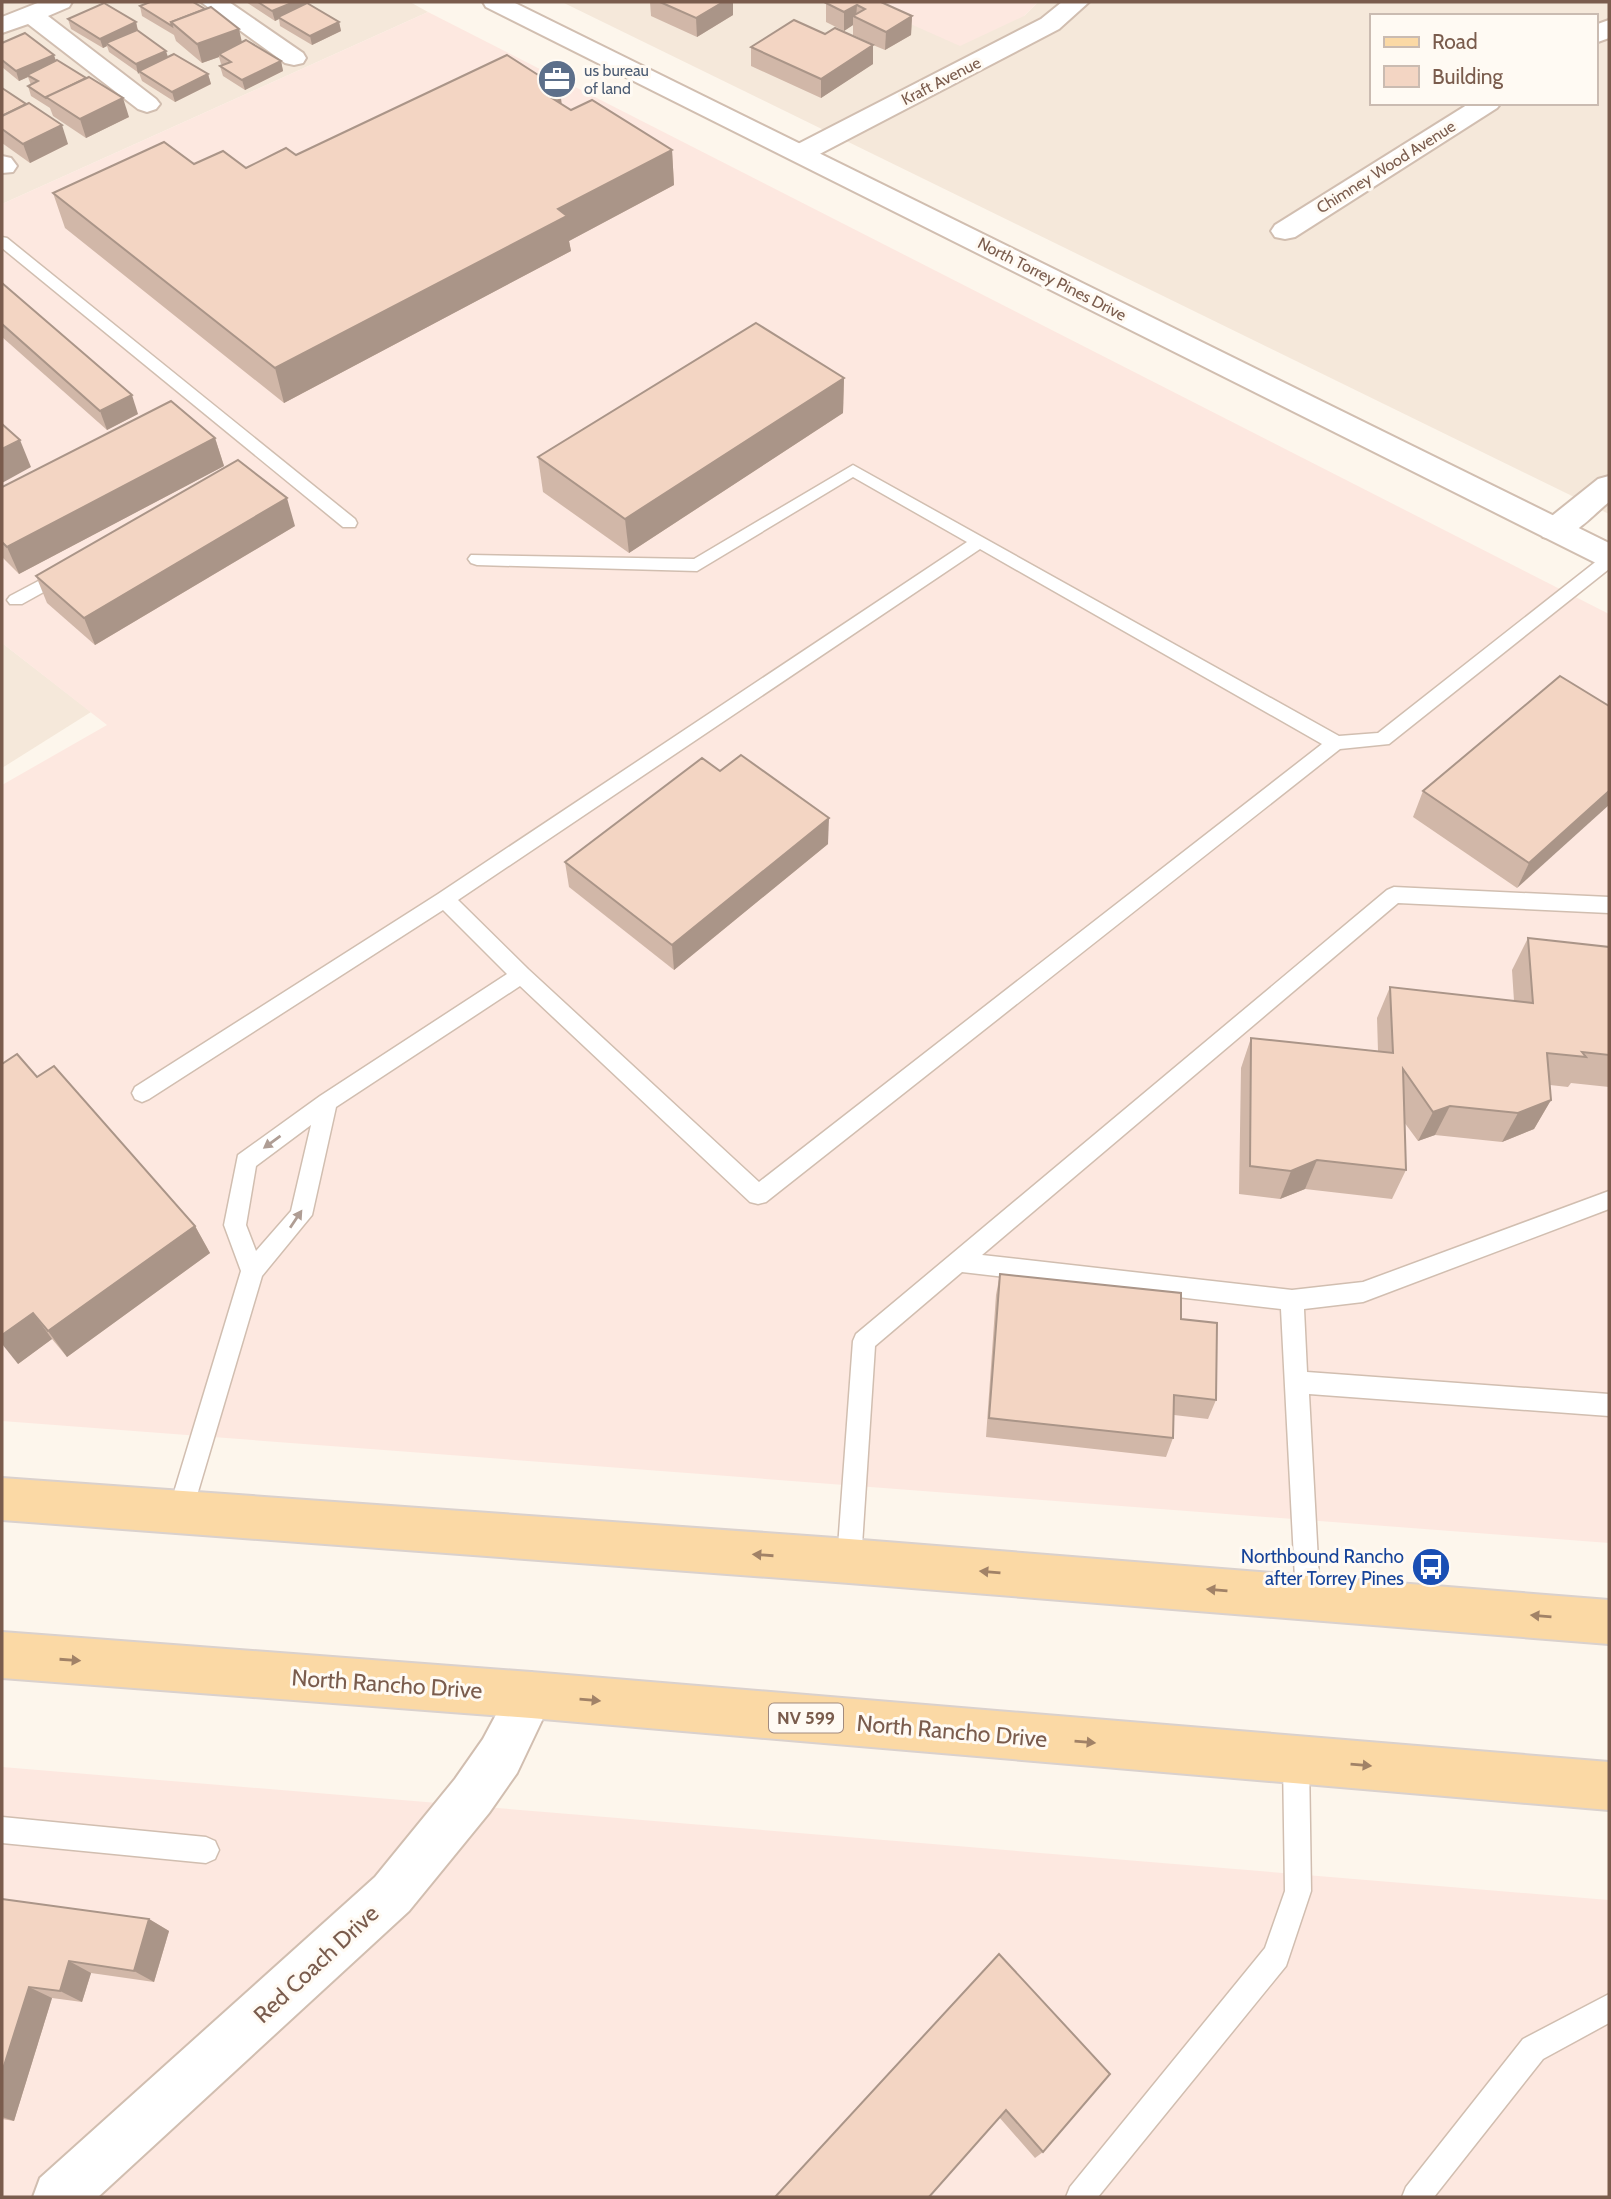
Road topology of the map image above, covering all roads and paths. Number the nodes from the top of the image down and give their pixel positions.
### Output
1 (60, 2) edge
2 (213, 2) edge
3 (495, 2) edge
4 (1077, 2) edge
5 (30, 14) junction
6 (2, 26) edge
7 (294, 58) dead end
8 (147, 104) dead end
9 (1485, 105) edge
10 (801, 153) junction
11 (1285, 231) dead end
12 (2, 241) edge
13 (1609, 486) edge
14 (349, 523) dead end
15 (1554, 530) junction
16 (981, 541) junction
17 (1609, 558) edge
18 (477, 559) dead end
19 (77, 567) edge
20 (16, 600) dead end
21 (1336, 743) junction
22 (445, 899) junction
23 (1609, 905) edge
24 (521, 975) junction
25 (142, 1093) dead end
26 (327, 1102) junction
27 (1609, 1200) edge
28 (958, 1262) junction
29 (252, 1271) junction
30 (1292, 1300) junction
31 (1296, 1382) junction
32 (1609, 1405) edge
33 (2, 1499) edge
34 (180, 1512) junction
35 (849, 1561) junction
36 (1308, 1598) junction
37 (1609, 1622) edge
38 (2, 1655) edge
39 (531, 1695) junction
40 (1296, 1760) junction
41 (1609, 1786) edge
42 (2, 1830) edge
43 (206, 1850) dead end
44 (1609, 2008) edge
45 (59, 2197) edge
46 (1080, 2197) edge
47 (1416, 2197) edge

1 - 5 street
2 - 7 street
3 - 10 street, North Torrey Pines Drive
4 - 10 street, Kraft Avenue
5 - 6 street
5 - 8 street
9 - 11 street, Chimney Wood Avenue
10 - 15 street, North Torrey Pines Drive
12 - 14 lane
13 - 15 street
15 - 17 street, North Torrey Pines Drive
16 - 18 lane
16 - 21 lane
16 - 22 lane
17 - 21 lane
19 - 20 lane
21 - 24 lane
22 - 24 lane
22 - 25 lane
23 - 28 lane
24 - 26 lane
29 -> 26 lane
26 -> 29 lane
27 - 30 lane
28 - 30 lane
28 - 35 lane
29 - 34 lane
30 - 31 lane
31 - 32 lane
31 - 36 lane
33 - 34 main road
35 -> 34 main road
36 -> 35 main road
37 -> 36 main road
38 -> 39 main road, North Rancho Drive / NV 599
39 -> 40 main road, North Rancho Drive / NV 599
39 - 45 street, Red Coach Drive
40 -> 41 main road, North Rancho Drive / NV 599
40 - 46 lane
42 - 43 lane
44 - 47 lane

